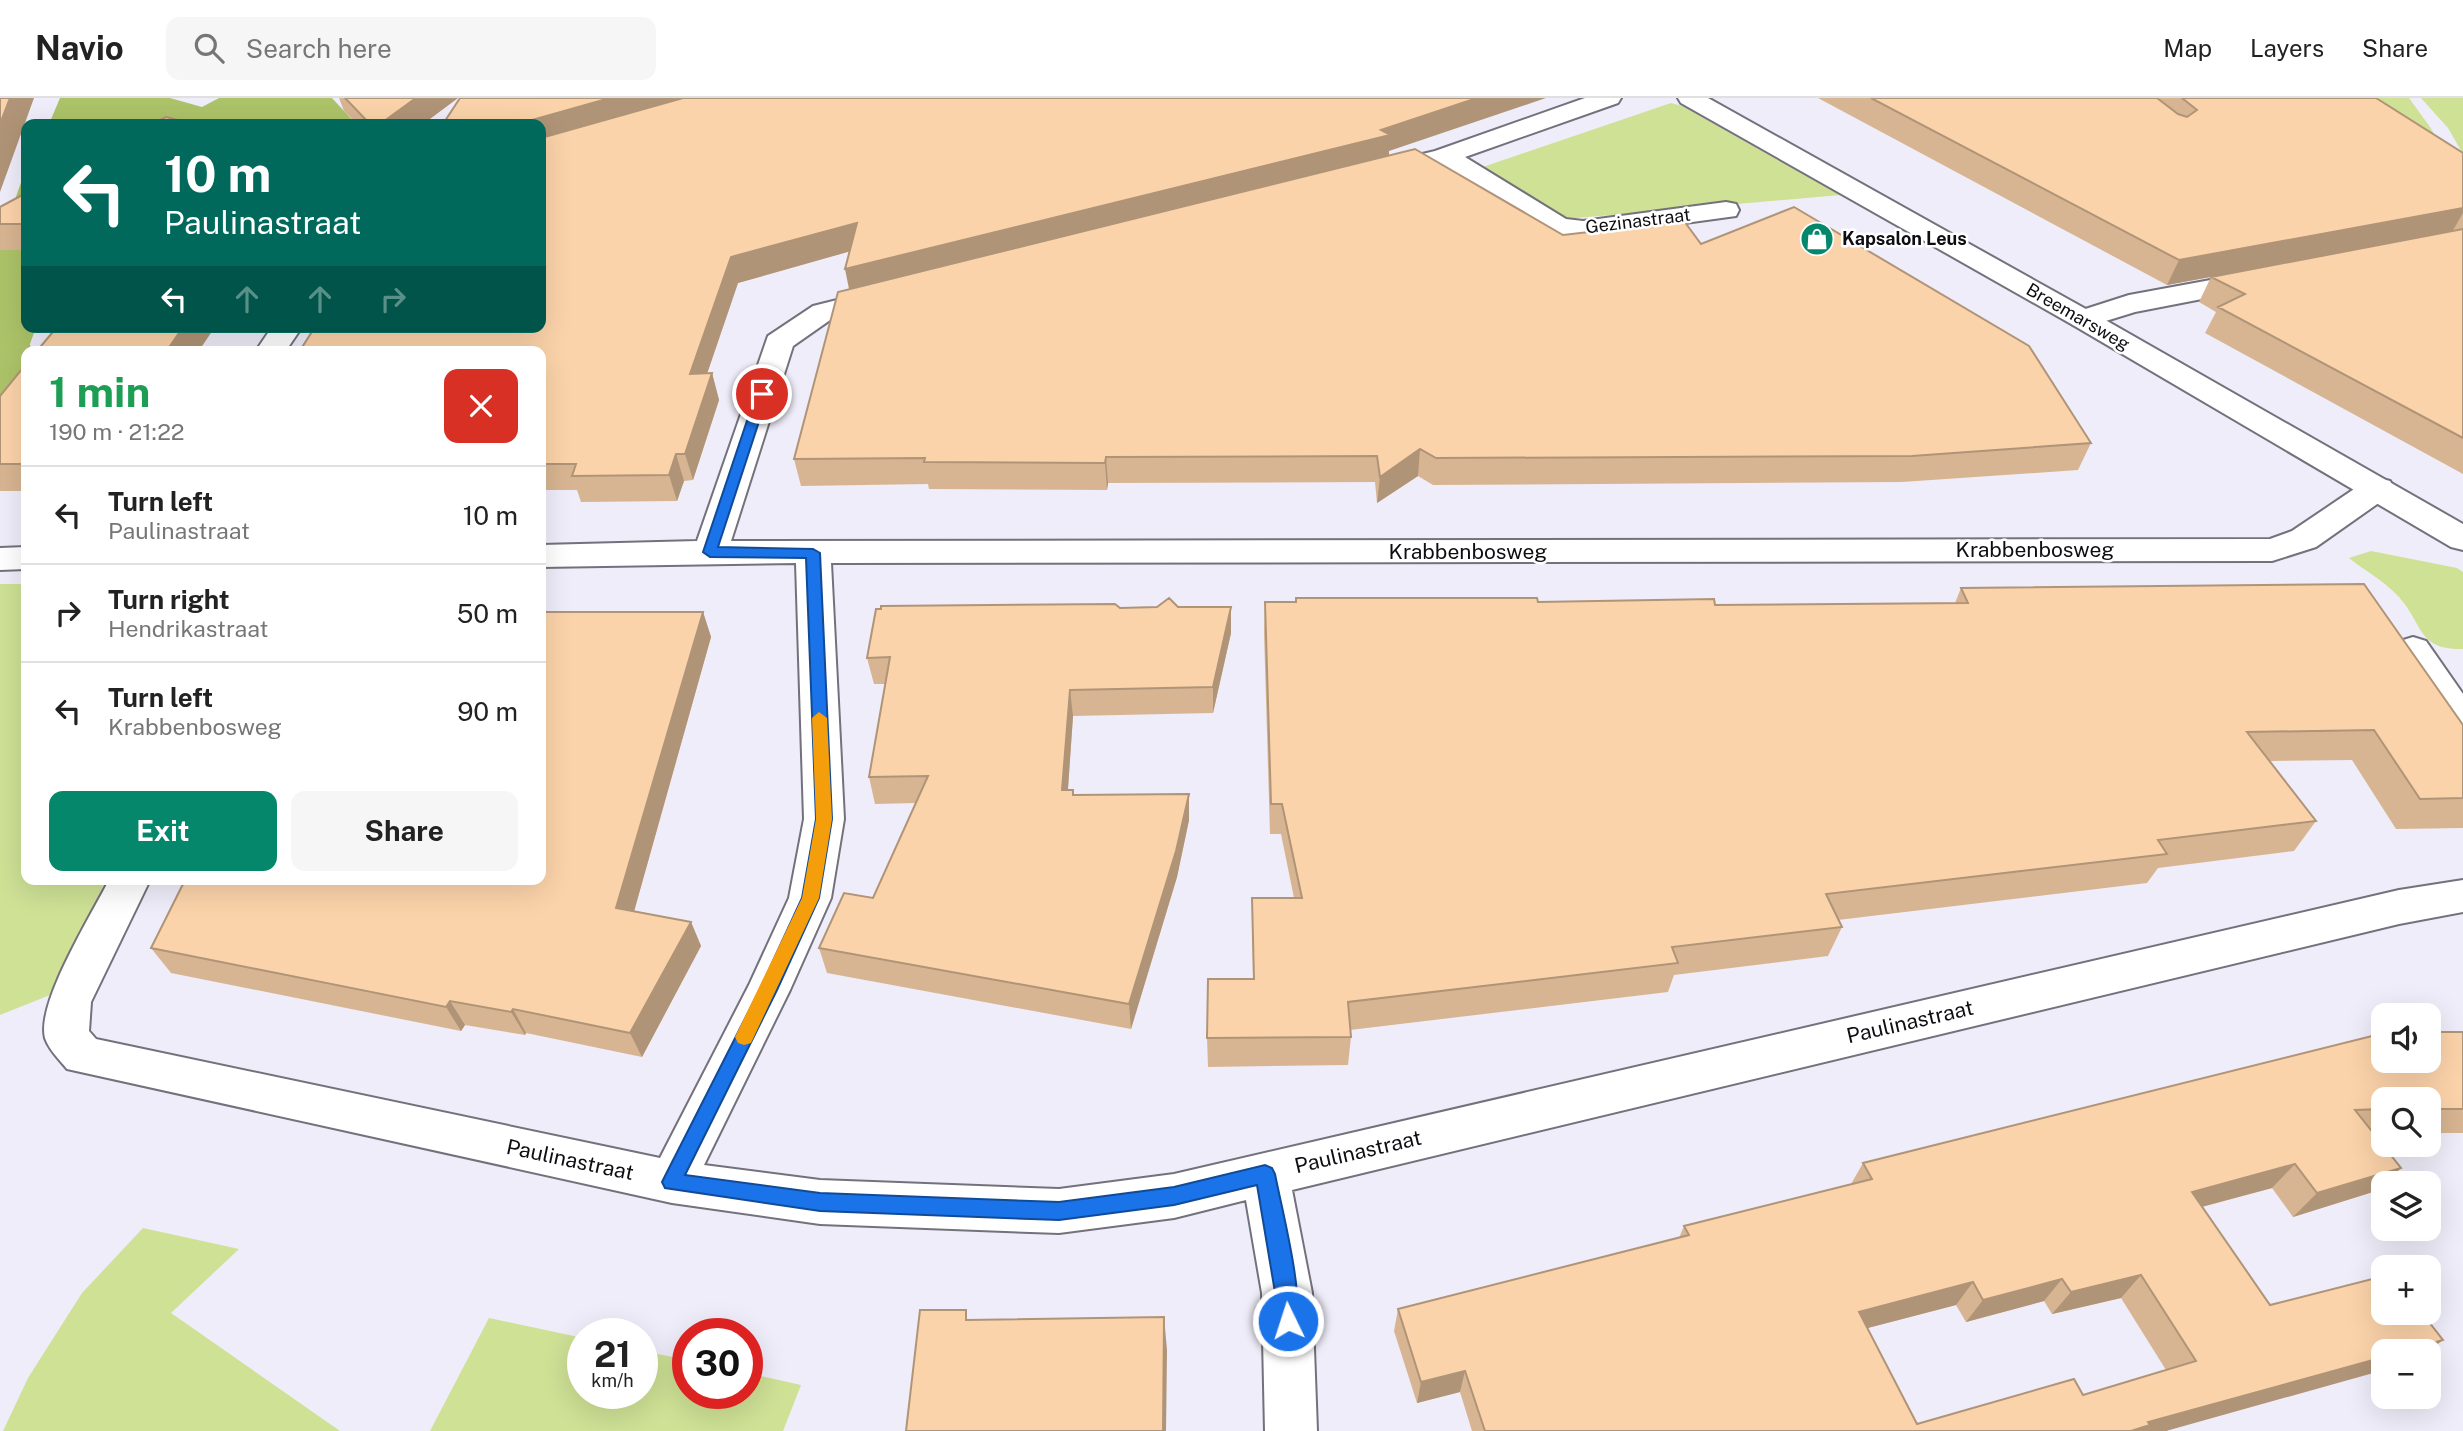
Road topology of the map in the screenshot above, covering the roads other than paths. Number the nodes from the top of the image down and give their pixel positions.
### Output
1 (1609, 98) edge
2 (1690, 98) edge
3 (1444, 156) junction
4 (1349, 180) edge
5 (1726, 211) dead end
6 (2277, 276) edge
7 (917, 289) edge
8 (2083, 319) junction
9 (2378, 488) junction
10 (2463, 539) edge
11 (710, 552) junction
12 (813, 553) junction
13 (546, 556) edge
14 (21, 558) edge
15 (0, 559) edge
16 (2413, 650) edge
17 (2463, 722) edge
18 (128, 885) edge
19 (2463, 896) edge
20 (1265, 1174) junction
21 (672, 1182) junction
22 (1291, 1431) edge

1 - 3 street
2 - 8 street, Breemarsweg
3 - 4 street
3 - 5 street, Gezinastraat
6 - 8 street
7 - 11 street
8 - 9 street, Breemarsweg
9 - 10 street, Breemarsweg
9 - 12 street, Krabbenbosweg
11 - 12 street, Krabbenbosweg
11 - 13 street, Krabbenbosweg
12 - 21 street
14 - 15 street
16 - 17 street
18 - 21 street, Paulinastraat
19 - 20 street, Paulinastraat
20 - 21 street, Paulinastraat
20 - 22 street

